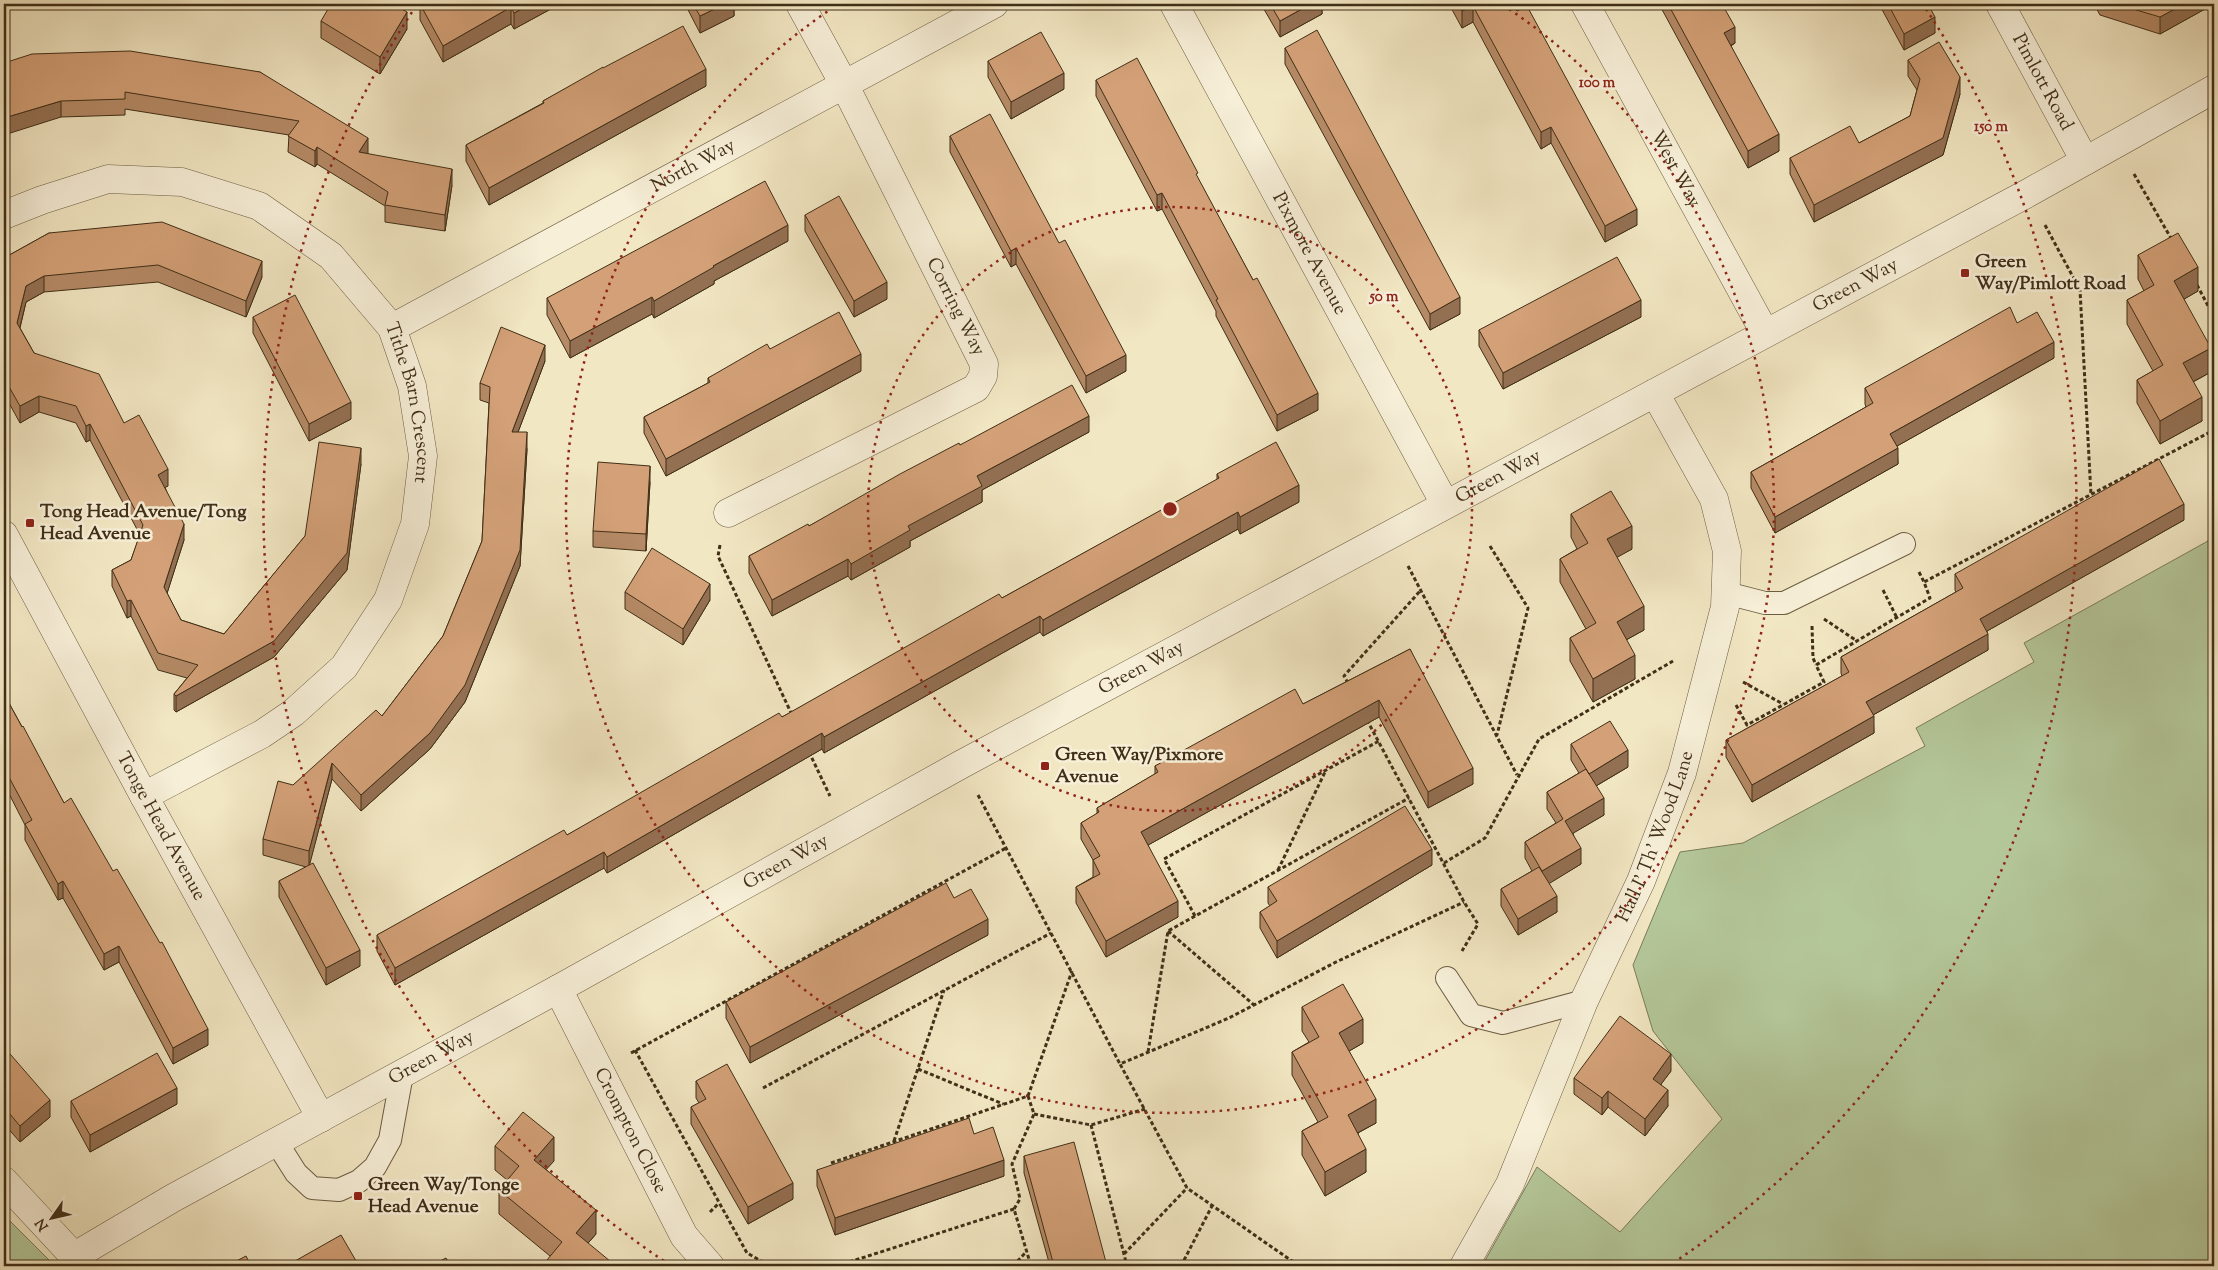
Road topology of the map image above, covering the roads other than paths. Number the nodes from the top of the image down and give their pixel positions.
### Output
1 (800, 4) edge
2 (994, 4) edge
3 (1174, 4) edge
4 (1585, 4) edge
5 (2000, 4) edge
6 (845, 86) junction
7 (2214, 89) edge
8 (2085, 161) junction
9 (4, 215) edge
10 (392, 328) junction
11 (1765, 333) junction
12 (1655, 393) junction
13 (1445, 504) junction
14 (728, 513) road end
15 (4, 535) edge
16 (1904, 544) dead end
17 (1726, 593) junction
18 (144, 796) junction
19 (1447, 978) road end
20 (558, 989) junction
21 (1584, 1002) junction
22 (402, 1074) junction
23 (321, 1118) junction
24 (277, 1143) junction
25 (4, 1181) edge
26 (78, 1262) edge
27 (710, 1266) edge
28 (1464, 1266) edge

1 - 6 street, Corring Way
2 - 6 street, North Way
3 - 13 street, Pixmore Avenue
4 - 11 street, West Way
5 - 8 street, Pimlott Road
6 - 10 street, North Way
6 - 14 street, Corring Way
7 - 8 street, Green Way
8 - 11 street, Green Way
9 - 10 street, Tithe Barn Crescent
10 - 18 street, Tithe Barn Crescent
11 - 12 street, Green Way
12 - 13 street, Green Way
12 - 17 street, Hall I' Th' Wood Lane
13 - 20 street, Green Way
15 - 18 street, Tonge Head Avenue
16 - 17 lane
17 - 21 street, Hall I' Th' Wood Lane
18 - 23 street, Tonge Head Avenue
19 - 21 lane
20 - 22 street, Green Way
20 - 27 street, Crompton Close
21 - 28 street, Hall I' Th' Wood Lane
22 - 23 street, Green Way
22 - 24 lane
23 - 24 street, Green Way
24 - 26 street, Green Way
25 - 26 street

